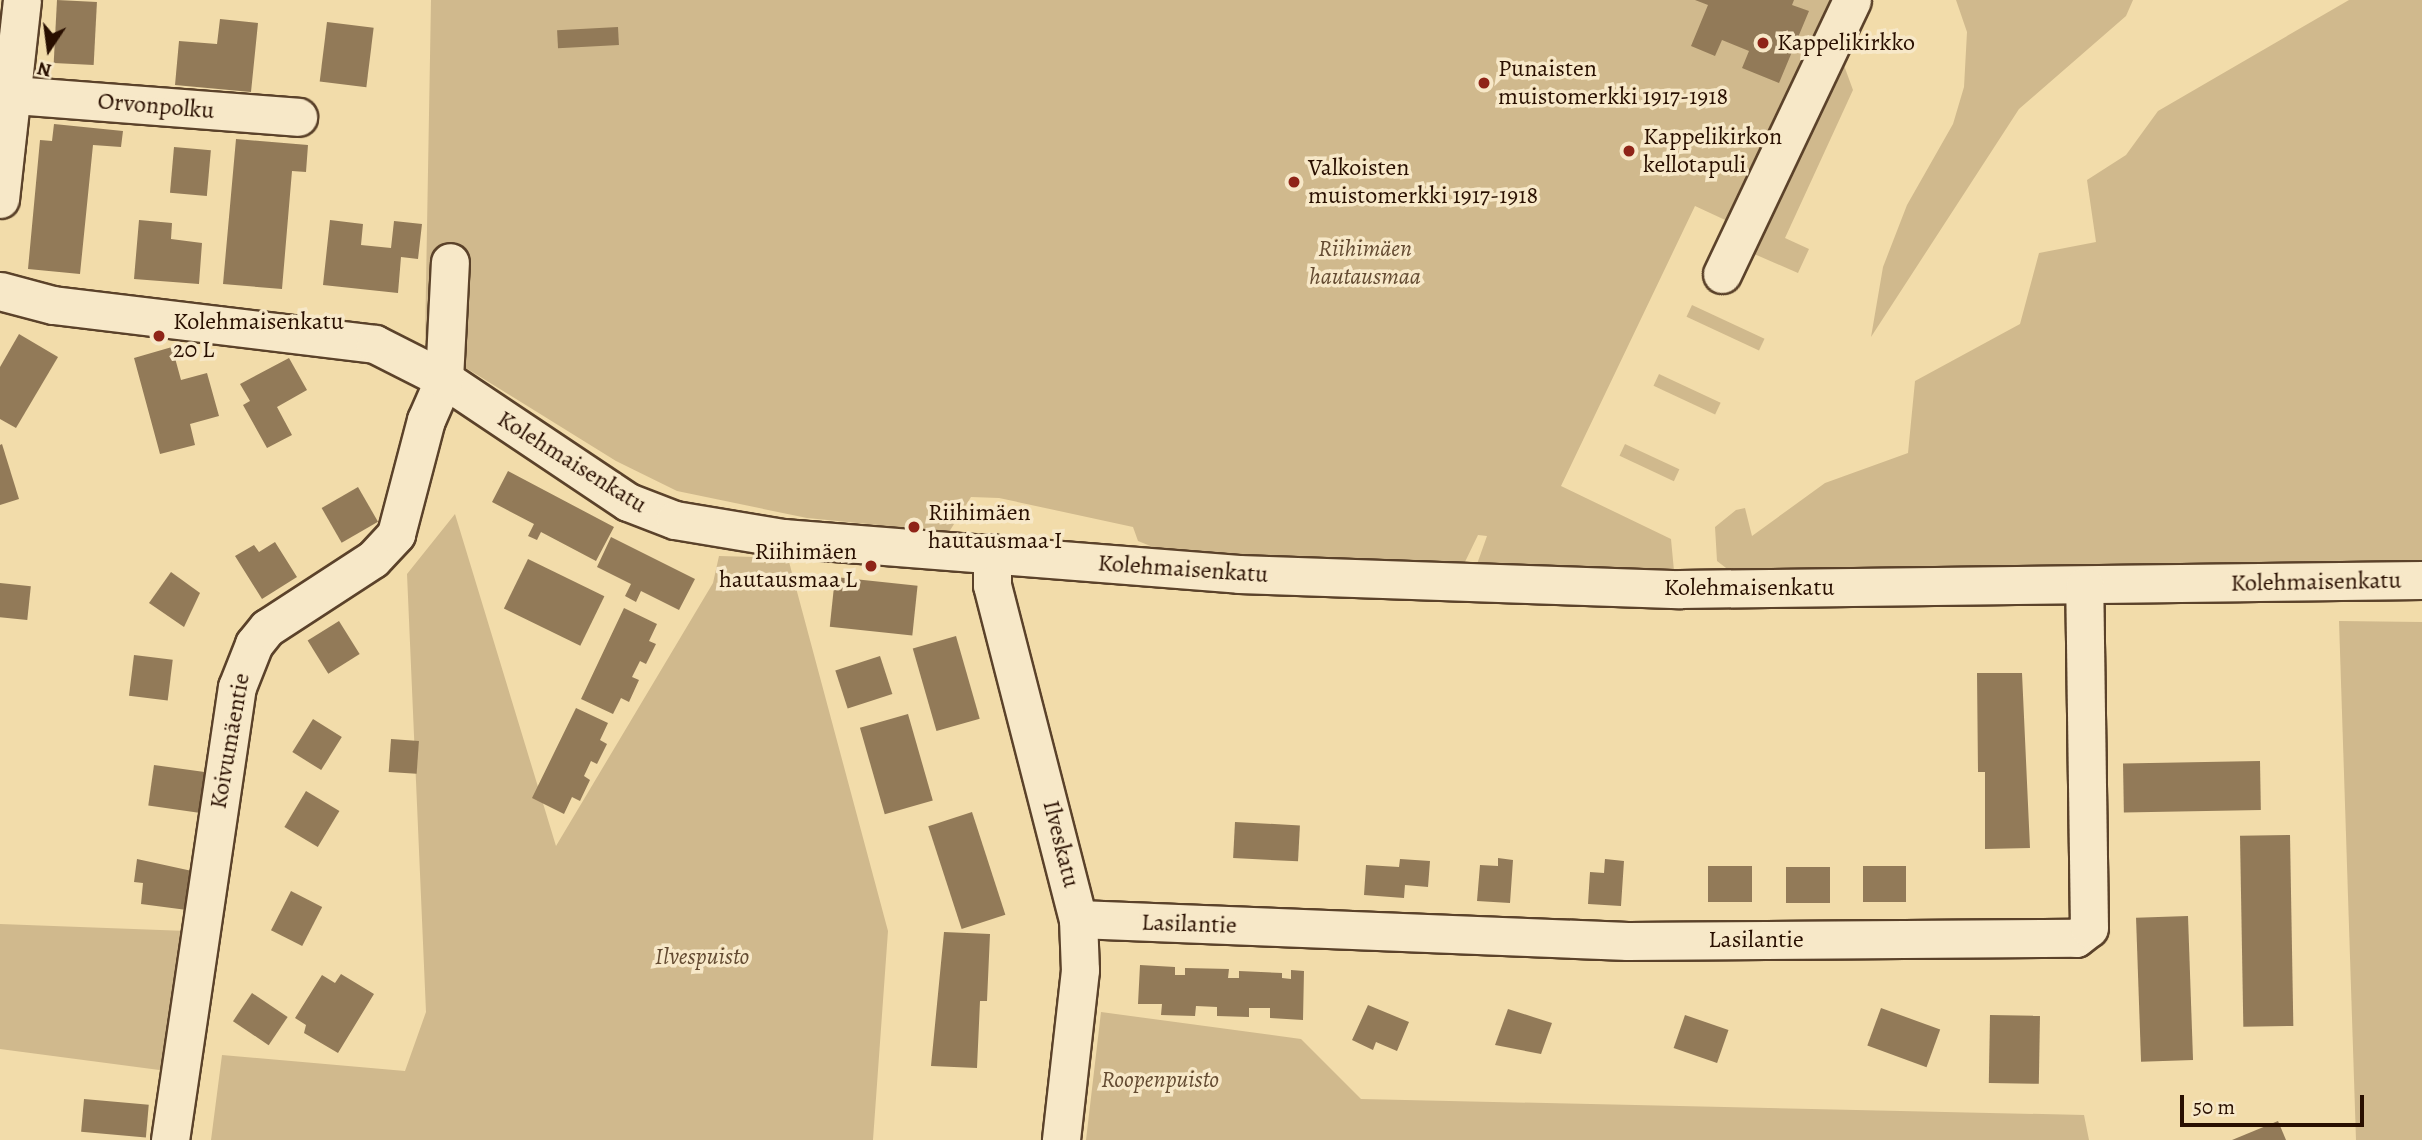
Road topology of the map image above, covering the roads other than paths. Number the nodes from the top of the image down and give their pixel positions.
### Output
1 (22, 0) edge
2 (1852, 0) edge
3 (14, 94) junction
4 (299, 117) dead end
5 (0, 199) edge
6 (450, 261) dead end
7 (1722, 274) dead end
8 (0, 291) edge
9 (444, 379) junction
10 (992, 553) junction
11 (2422, 580) edge
12 (2084, 586) junction
13 (1078, 919) junction
14 (170, 1140) edge
15 (1061, 1140) edge

1 - 3 street
2 - 7 street
3 - 4 street, Orvonpolku
3 - 5 street
6 - 9 street
8 - 9 street, Kolehmaisenkatu
9 - 10 street, Kolehmaisenkatu
9 - 14 street, Koivumäentie
10 - 12 street, Kolehmaisenkatu
10 - 13 street, Ilveskatu
11 - 12 street, Kolehmaisenkatu
12 - 13 street, Lasilantie
13 - 15 street, Ilveskatu

